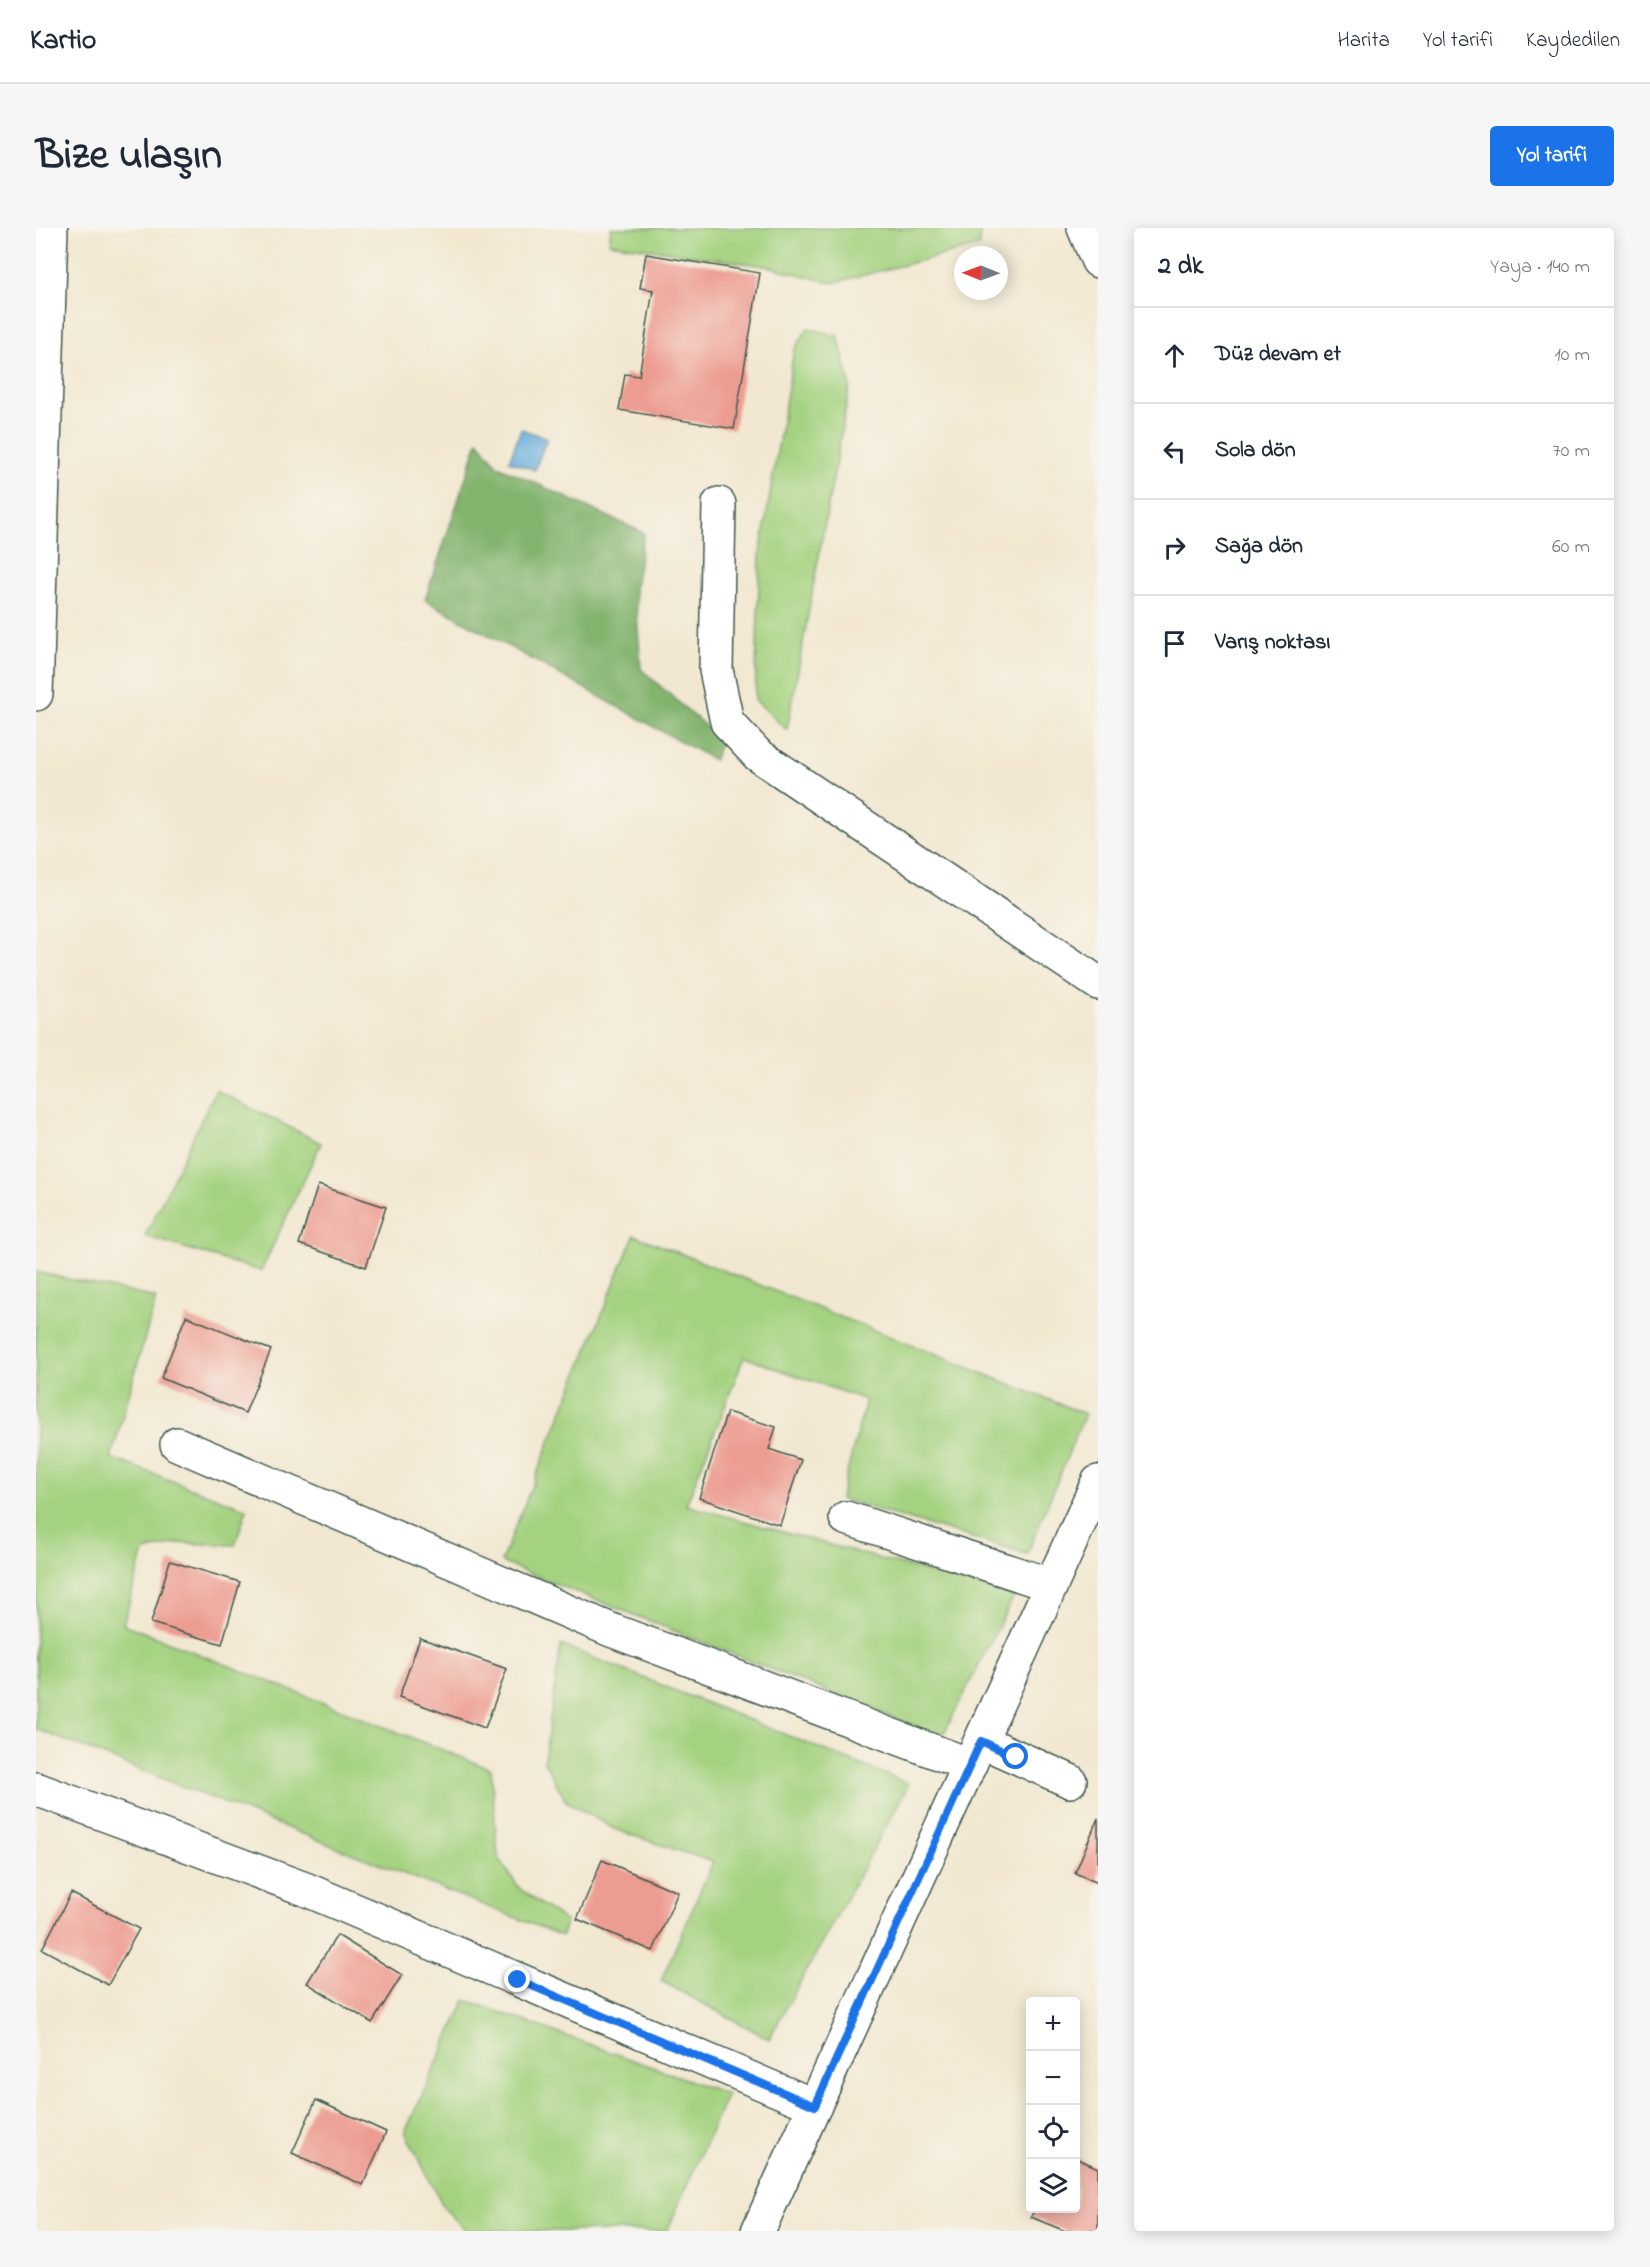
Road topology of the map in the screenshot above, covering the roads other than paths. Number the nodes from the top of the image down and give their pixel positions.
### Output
1 (51, 228) edge
2 (1084, 228) edge
3 (1098, 261) edge
4 (719, 504) dead end
5 (36, 694) edge
6 (1098, 983) edge
7 (177, 1444) dead end
8 (1096, 1493) edge
9 (846, 1518) dead end
10 (1051, 1585) junction
11 (975, 1753) junction
12 (1070, 1781) dead end
13 (36, 1789) edge
14 (815, 2106) junction
15 (758, 2231) edge

1 - 5 street
2 - 3 street
4 - 6 street
7 - 11 street
8 - 10 street
9 - 10 street
10 - 11 street
11 - 12 street
11 - 14 street
13 - 14 street
14 - 15 street

